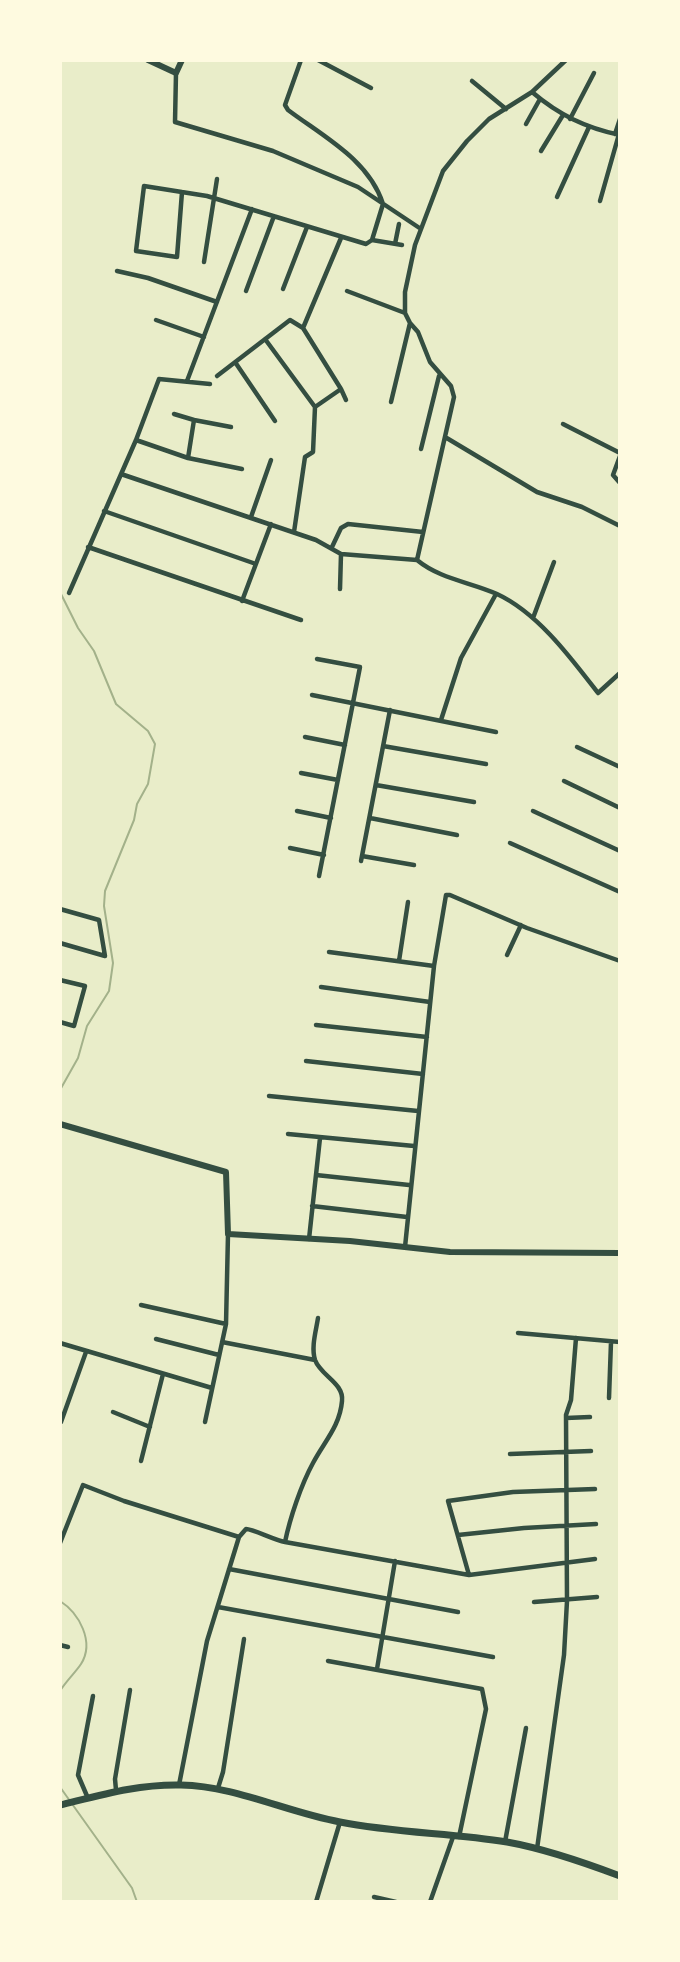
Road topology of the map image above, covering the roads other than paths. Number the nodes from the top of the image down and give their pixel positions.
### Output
1 (148, 60) edge
2 (182, 60) edge
3 (301, 60) edge
4 (318, 60) edge
5 (566, 60) edge
6 (176, 73) junction
7 (594, 73) dead end
8 (472, 81) dead end
9 (371, 88) dead end
10 (532, 92) junction
11 (540, 99) junction
12 (506, 108) junction
13 (563, 115) junction
14 (570, 119) junction
15 (620, 119) edge
16 (526, 124) dead end
17 (590, 127) junction
18 (618, 134) edge
19 (541, 151) dead end
20 (217, 179) dead end
21 (182, 192) junction
22 (557, 197) dead end
23 (213, 198) junction
24 (600, 201) dead end
25 (383, 204) junction
26 (252, 209) junction
27 (274, 216) junction
28 (399, 225) dead end
29 (307, 227) junction
30 (421, 229) junction
31 (341, 238) junction
32 (372, 240) junction
33 (395, 244) junction
34 (402, 245) dead end
35 (204, 262) dead end
36 (117, 271) dead end
37 (283, 290) dead end
38 (246, 291) dead end
39 (347, 291) dead end
40 (217, 302) junction
41 (405, 313) junction
42 (156, 320) dead end
43 (410, 323) junction
44 (303, 328) junction
45 (204, 337) junction
46 (265, 339) junction
47 (235, 362) junction
48 (217, 376) dead end
49 (440, 376) junction
50 (187, 381) junction
51 (210, 384) dead end
52 (341, 389) junction
53 (346, 400) dead end
54 (391, 402) dead end
55 (315, 407) junction
56 (174, 414) dead end
57 (194, 420) junction
58 (275, 421) dead end
59 (563, 424) dead end
60 (231, 427) dead end
61 (445, 437) junction
62 (136, 440) junction
63 (421, 449) dead end
64 (620, 454) edge
65 (188, 458) junction
66 (271, 460) dead end
67 (242, 469) dead end
68 (121, 474) junction
69 (620, 483) edge
70 (104, 511) junction
71 (251, 518) junction
72 (271, 524) junction
73 (620, 526) edge
74 (294, 532) junction
75 (423, 532) junction
76 (332, 547) junction
77 (88, 548) junction
78 (340, 554) junction
79 (417, 560) junction
80 (554, 562) dead end
81 (256, 564) junction
82 (340, 589) dead end
83 (69, 593) dead end
84 (496, 594) junction
85 (242, 601) junction
86 (533, 618) junction
87 (301, 620) dead end
88 (317, 659) dead end
89 (620, 673) edge
90 (312, 695) dead end
91 (353, 703) junction
92 (390, 710) junction
93 (441, 720) junction
94 (496, 732) dead end
95 (304, 737) dead end
96 (345, 745) junction
97 (383, 746) junction
98 (577, 747) dead end
99 (486, 764) dead end
100 (620, 767) edge
101 (301, 773) dead end
102 (338, 780) junction
103 (564, 781) dead end
104 (376, 785) junction
105 (474, 802) dead end
106 (620, 808) edge
107 (297, 811) dead end
108 (533, 811) dead end
109 (331, 818) junction
110 (370, 818) junction
111 (457, 835) dead end
112 (510, 843) dead end
113 (290, 848) dead end
114 (620, 851) edge
115 (324, 855) junction
116 (414, 865) dead end
117 (319, 876) dead end
118 (620, 892) edge
119 (408, 902) dead end
120 (60, 909) edge
121 (521, 925) junction
122 (60, 943) edge
123 (329, 952) dead end
124 (507, 955) dead end
125 (399, 961) junction
126 (620, 961) edge
127 (434, 966) junction
128 (60, 980) edge
129 (321, 987) dead end
130 (430, 1002) junction
131 (60, 1022) edge
132 (316, 1025) dead end
133 (427, 1037) junction
134 (306, 1061) dead end
135 (423, 1074) junction
136 (269, 1096) dead end
137 (418, 1111) junction
138 (60, 1124) edge
139 (288, 1134) dead end
140 (320, 1138) junction
141 (414, 1146) junction
142 (316, 1174) junction
143 (410, 1185) junction
144 (312, 1206) junction
145 (407, 1217) junction
146 (228, 1234) junction
147 (309, 1239) junction
148 (405, 1247) junction
149 (620, 1253) edge
150 (141, 1305) dead end
151 (318, 1318) dead end
152 (226, 1324) junction
153 (518, 1333) dead end
154 (576, 1338) junction
155 (156, 1339) dead end
156 (222, 1342) junction
157 (611, 1342) junction
158 (620, 1342) edge
159 (60, 1343) edge
160 (86, 1352) junction
161 (219, 1355) junction
162 (315, 1360) junction
163 (163, 1374) junction
164 (212, 1388) junction
165 (609, 1398) dead end
166 (113, 1412) dead end
167 (590, 1417) dead end
168 (566, 1418) junction
169 (61, 1422) edge
170 (205, 1422) dead end
171 (150, 1427) junction
172 (591, 1451) dead end
173 (566, 1452) junction
174 (510, 1454) dead end
175 (141, 1461) dead end
176 (566, 1489) junction
177 (595, 1489) dead end
178 (596, 1524) dead end
179 (567, 1525) junction
180 (458, 1535) junction
181 (239, 1537) junction
182 (285, 1542) junction
183 (60, 1543) edge
184 (595, 1559) dead end
185 (395, 1561) junction
186 (567, 1563) junction
187 (230, 1569) junction
188 (469, 1575) junction
189 (597, 1597) dead end
190 (389, 1600) junction
191 (567, 1601) junction
192 (534, 1602) dead end
193 (218, 1607) junction
194 (458, 1612) dead end
195 (383, 1636) junction
196 (244, 1639) dead end
197 (60, 1645) edge
198 (68, 1647) dead end
199 (494, 1657) dead end
200 (328, 1661) dead end
201 (377, 1669) junction
202 (130, 1690) dead end
203 (93, 1696) dead end
204 (526, 1728) dead end
205 (179, 1785) junction
206 (218, 1788) junction
207 (116, 1790) junction
208 (86, 1796) junction
209 (60, 1805) edge
210 (340, 1822) junction
211 (456, 1837) junction
212 (505, 1842) junction
213 (537, 1849) junction
214 (620, 1876) edge
215 (374, 1897) dead end
216 (316, 1902) edge
217 (396, 1902) edge
218 (430, 1902) edge

1 - 6 street
2 - 6 street
3 - 25 street
4 - 9 street
5 - 10 street
6 - 25 street
7 - 14 street
8 - 12 street
10 - 11 street
10 - 12 street
11 - 13 street
11 - 16 street
12 - 30 street
13 - 14 street
13 - 19 street
14 - 17 street
15 - 18 street
17 - 18 street
17 - 22 street
18 - 24 street
20 - 23 street
21 - 21 street
21 - 23 street
23 - 26 street
23 - 35 street
25 - 30 street
25 - 32 street
26 - 27 street
26 - 40 street
27 - 29 street
27 - 38 street
28 - 33 street
29 - 31 street
29 - 37 street
30 - 41 street
31 - 32 street
31 - 44 street
32 - 33 street
33 - 34 street
36 - 40 street
39 - 41 street
40 - 45 street
41 - 43 street
42 - 45 street
43 - 49 street
43 - 54 street
44 - 46 street
44 - 52 street
45 - 50 street
46 - 47 street
46 - 55 street
47 - 48 street
47 - 58 street
49 - 61 street
49 - 63 street
50 - 51 street
50 - 62 street
52 - 53 street
52 - 55 street
55 - 74 street
56 - 57 street
57 - 60 street
57 - 65 street
59 - 64 street
61 - 73 street
61 - 75 street
62 - 65 street
62 - 68 street
64 - 69 street
65 - 67 street
66 - 71 street
68 - 70 street
68 - 71 street
70 - 77 street
70 - 81 street
71 - 72 street
72 - 74 street
72 - 81 street
74 - 76 street
75 - 76 street
75 - 79 street
76 - 78 street
77 - 83 street
77 - 85 street
78 - 79 street
78 - 82 street
79 - 84 street
80 - 86 street
81 - 85 street
84 - 86 street
84 - 93 street
85 - 87 street
86 - 89 street
88 - 91 street
90 - 91 street
91 - 92 street
91 - 96 street
92 - 93 street
92 - 97 street
93 - 94 street
95 - 96 street
96 - 102 street
97 - 99 street
97 - 104 street
98 - 100 street
101 - 102 street
102 - 109 street
103 - 106 street
104 - 105 street
104 - 110 street
107 - 109 street
108 - 114 street
109 - 115 street
110 - 111 street
110 - 116 street
112 - 118 street
113 - 115 street
115 - 117 street
119 - 125 street
120 - 122 street
121 - 124 street
121 - 126 street
121 - 127 street
123 - 125 street
125 - 127 street
127 - 130 street
128 - 131 street
129 - 130 street
130 - 133 street
132 - 133 street
133 - 135 street
134 - 135 street
135 - 137 street
136 - 137 street
137 - 141 street
138 - 146 street
139 - 140 street
140 - 141 street
140 - 142 street
141 - 143 street
142 - 143 street
142 - 144 street
143 - 145 street
144 - 145 street
144 - 147 street
145 - 148 street
146 - 147 street
146 - 152 street
147 - 148 street
148 - 149 street
150 - 152 street
151 - 162 street
152 - 156 street
153 - 154 street
154 - 157 street
154 - 168 street
155 - 161 street
156 - 161 street
156 - 162 street
157 - 158 street
157 - 165 street
159 - 160 street
160 - 163 street
160 - 169 street
161 - 164 street
162 - 182 street
163 - 164 street
163 - 171 street
164 - 170 street
166 - 171 street
167 - 168 street
168 - 173 street
171 - 175 street
172 - 173 street
173 - 174 street
173 - 176 street
176 - 177 street
176 - 179 street
176 - 180 street
178 - 179 street
179 - 180 street
179 - 186 street
180 - 188 street
181 - 182 street
181 - 183 street
181 - 187 street
182 - 185 street
184 - 186 street
185 - 188 street
185 - 190 street
186 - 188 street
186 - 191 street
187 - 190 street
187 - 193 street
189 - 191 street
190 - 194 street
190 - 195 street
191 - 192 street
191 - 213 street
193 - 195 street
193 - 205 street
195 - 199 street
195 - 201 street
196 - 206 street
197 - 198 street
200 - 201 street
201 - 211 street
202 - 207 street
203 - 208 street
204 - 212 street
205 - 206 main road
205 - 207 main road
206 - 210 main road
207 - 208 main road
208 - 209 main road
210 - 211 main road
210 - 216 street
211 - 212 main road
211 - 218 street
212 - 213 main road
213 - 214 main road
215 - 217 street

